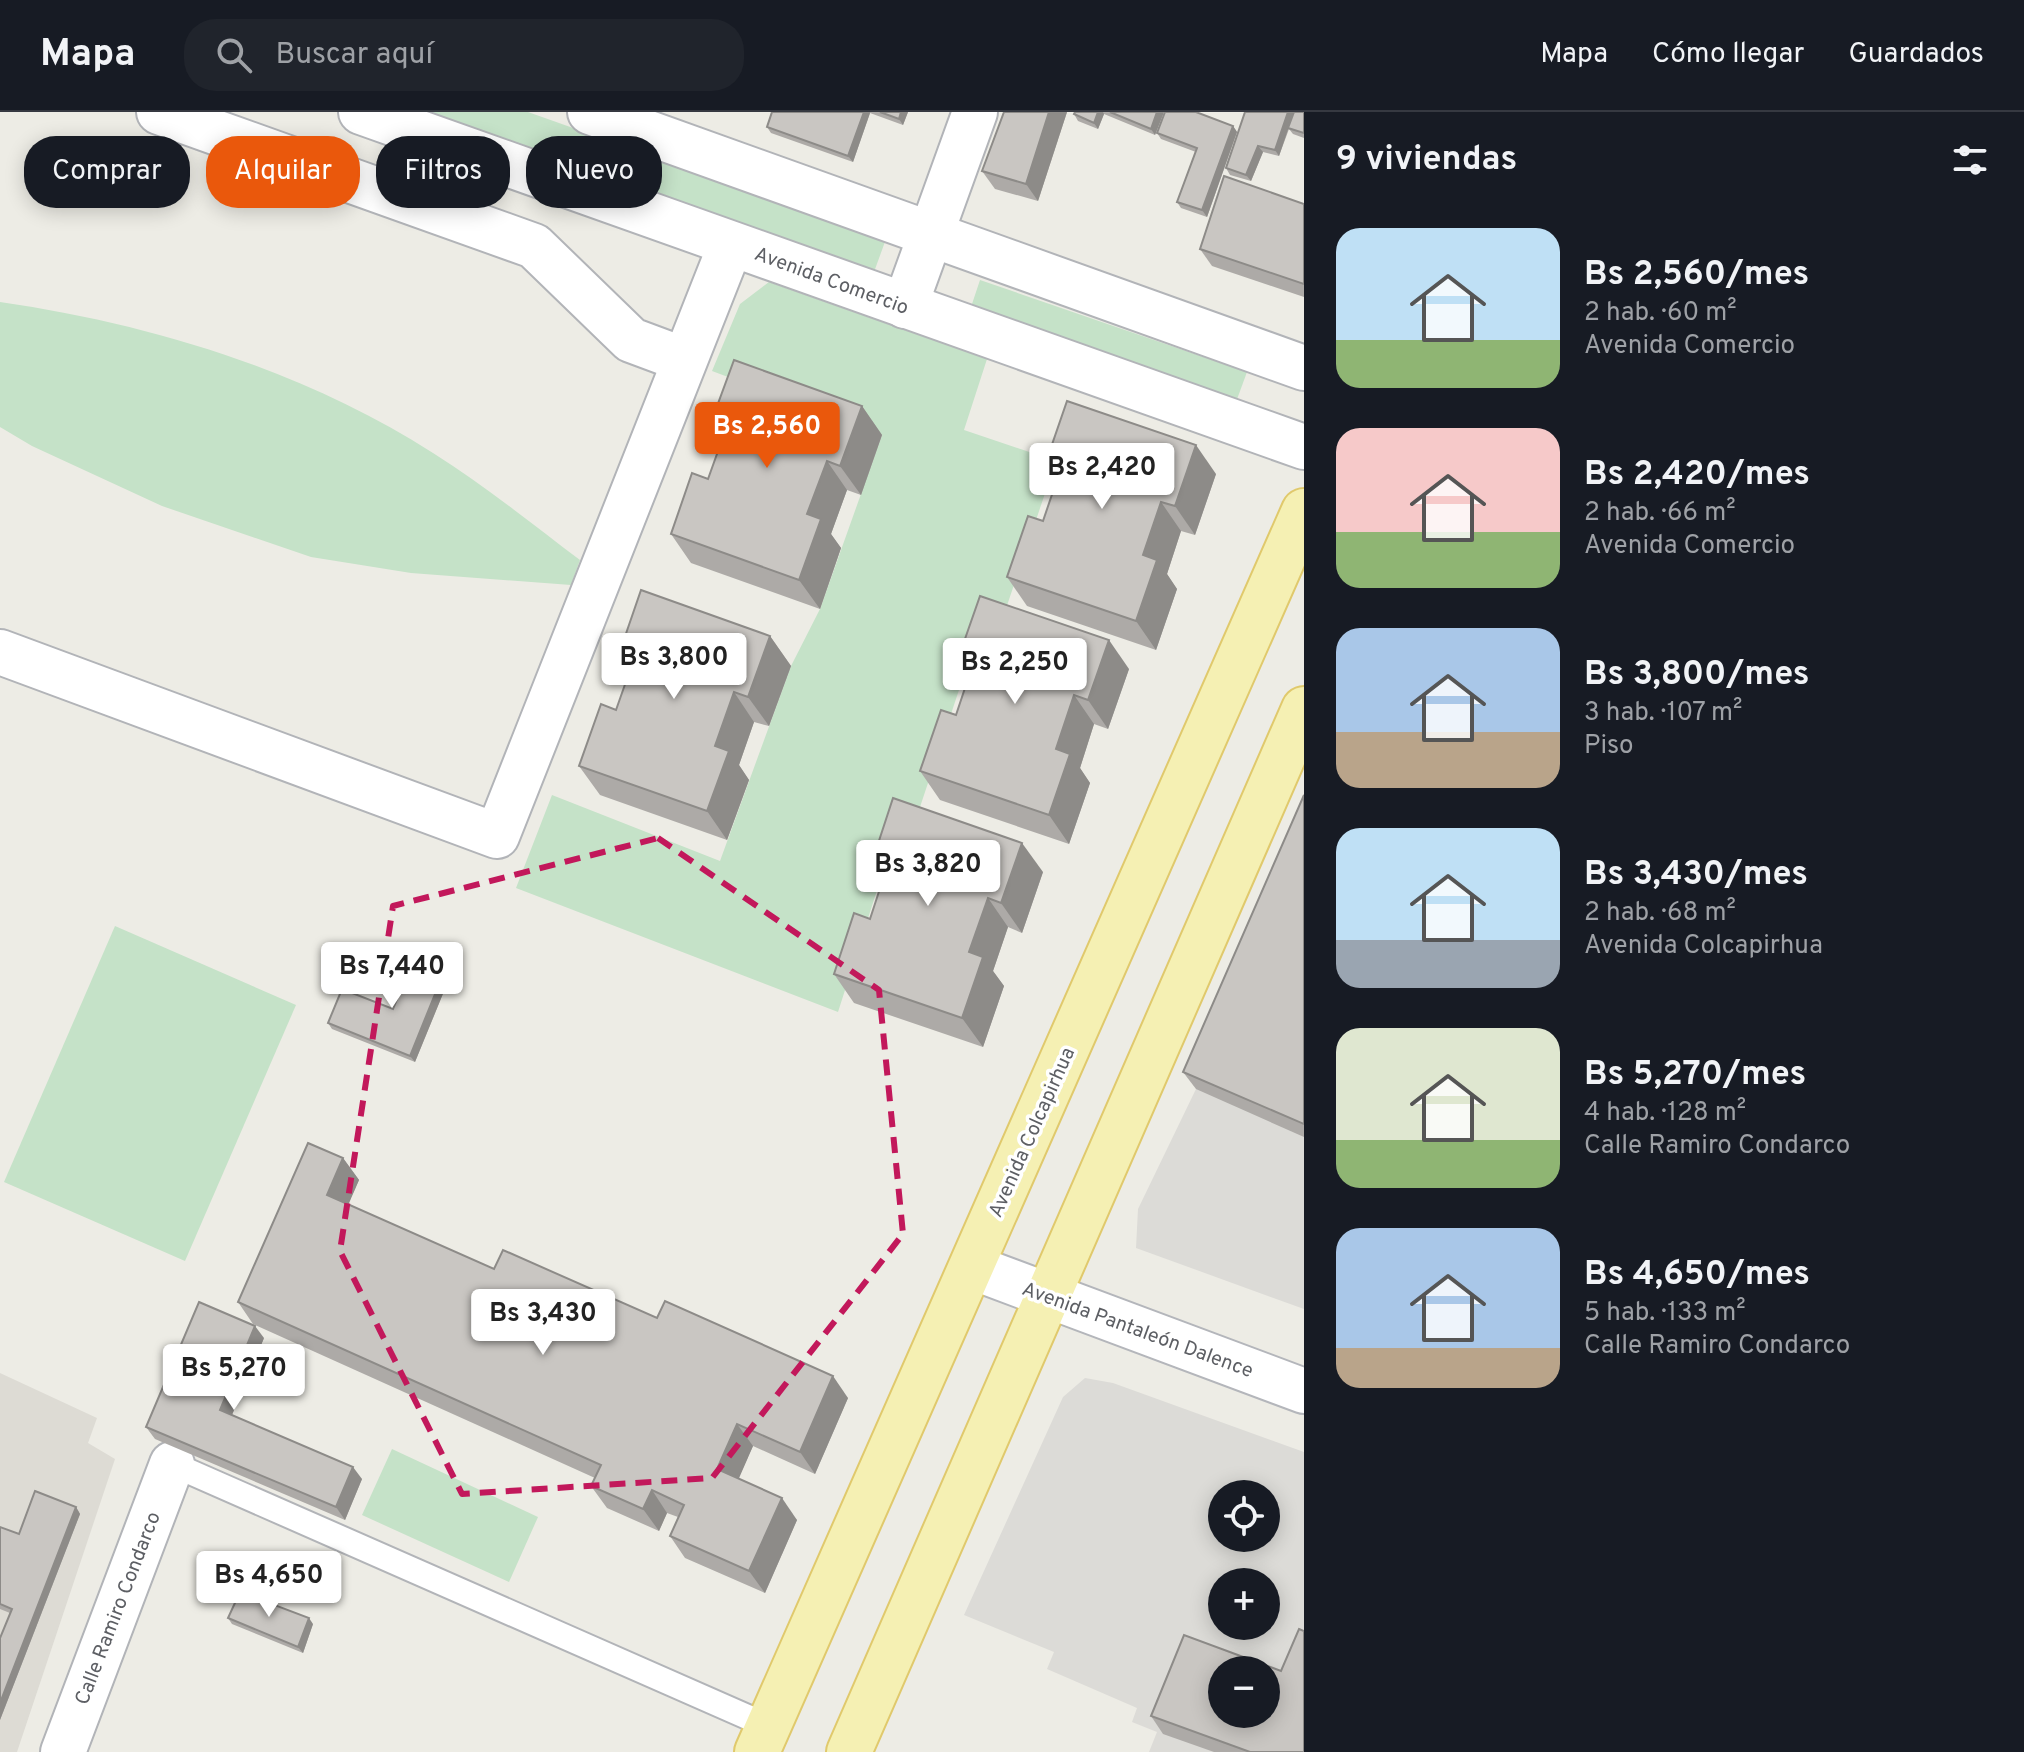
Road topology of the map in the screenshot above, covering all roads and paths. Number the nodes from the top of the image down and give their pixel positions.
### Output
1 (159, 112) edge
2 (361, 112) edge
3 (590, 112) edge
4 (975, 112) edge
5 (932, 232) junction
6 (731, 244) junction
7 (905, 306) junction
8 (682, 359) junction
9 (1304, 368) edge
10 (1304, 447) edge
11 (1304, 511) edge
12 (0, 652) edge
13 (1304, 709) edge
14 (972, 1267) junction
15 (1050, 1298) junction
16 (1304, 1391) edge
17 (172, 1464) joint
18 (763, 1739) edge
19 (63, 1752) edge
20 (849, 1752) edge

1 - 8 street
2 - 6 street, Avenida Comercio
3 - 5 street
4 - 5 street
5 - 7 street
5 - 9 street
6 - 7 street, Avenida Comercio
6 - 8 street
7 - 10 street, Avenida Comercio
8 - 12 street
11 - 14 main road, Avenida Colcapirhua
13 - 15 main road
14 - 15 street, Avenida Pantaleón Dalence
14 - 18 main road, Avenida Colcapirhua
15 - 16 street, Avenida Pantaleón Dalence
15 - 20 main road
17 - 18 lane
17 - 19 street, Calle Ramiro Condarco

